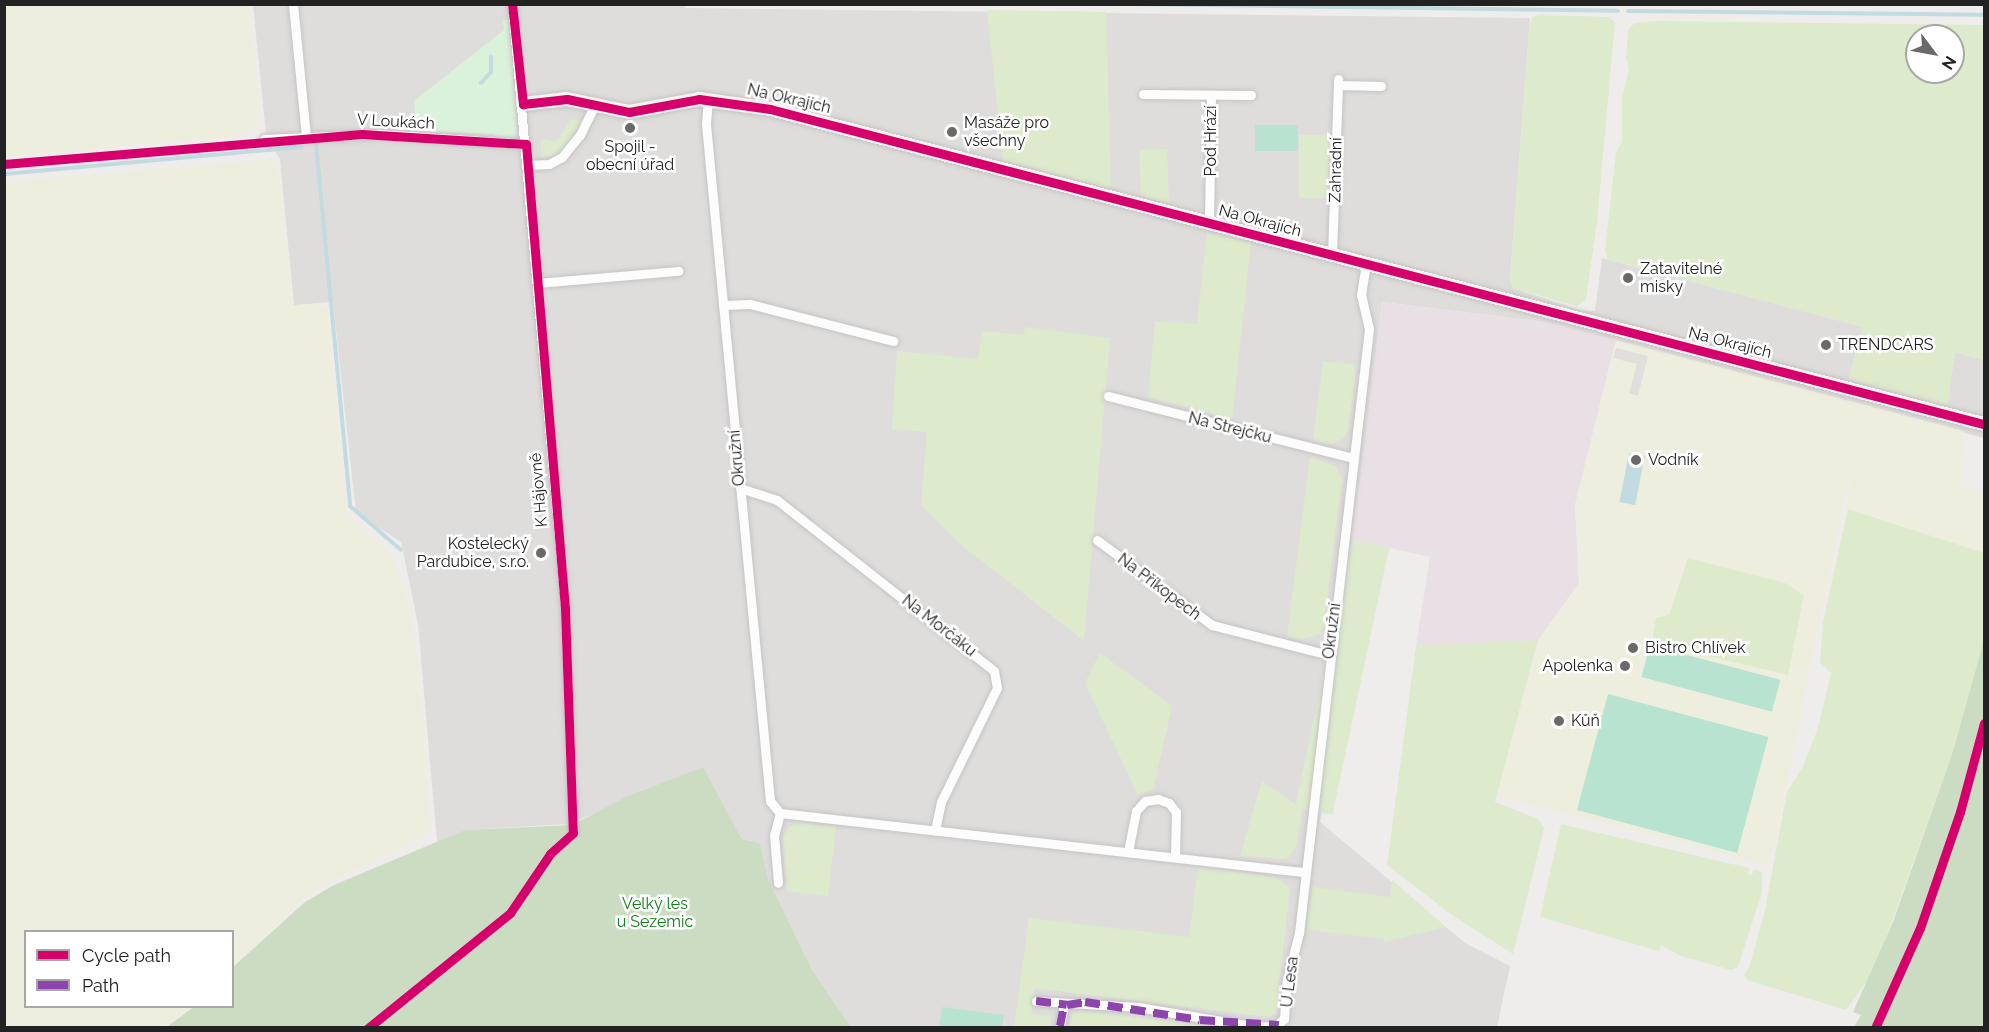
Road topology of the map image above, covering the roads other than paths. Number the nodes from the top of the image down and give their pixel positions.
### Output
1 (293, 4) edge
2 (512, 4) edge
3 (1381, 86) dead end
4 (1143, 94) dead end
5 (1211, 95) junction
6 (1251, 95) dead end
7 (708, 100) junction
8 (523, 104) junction
9 (594, 106) junction
10 (306, 136) junction
11 (264, 139) dead end
12 (526, 144) junction
13 (528, 165) junction
14 (1209, 223) junction
15 (1332, 255) junction
16 (1366, 264) junction
17 (678, 271) dead end
18 (537, 283) junction
19 (723, 305) junction
20 (893, 341) dead end
21 (1108, 396) dead end
22 (1984, 424) edge
23 (1353, 458) junction
24 (740, 488) junction
25 (1097, 540) dead end
26 (1329, 655) junction
27 (780, 813) junction
28 (935, 830) junction
29 (573, 834) dead end
30 (1128, 852) junction
31 (1175, 858) junction
32 (1303, 872) junction
33 (778, 883) dead end
34 (1036, 1001) dead end
35 (1064, 1005) junction
36 (1060, 1026) dead end

1 - 10 street
2 - 8 street, K Hájovně
3 - 15 street, Zahradní
4 - 5 street, Pod Hrází
5 - 6 street, Pod Hrází
5 - 14 street, Pod Hrází
7 - 9 street, Na Okrajích
7 - 14 street, Na Okrajích
7 - 19 street, Okružní
8 - 9 street, Na Okrajích
8 - 12 street, K Hájovně
9 - 13 street
10 - 11 street, V Loukách
10 - 12 street, V Loukách
12 - 13 street, K Hájovně
13 - 18 street, K Hájovně
14 - 15 street, Na Okrajích
15 - 16 street, Na Okrajích
16 - 22 street, Na Okrajích
16 - 23 street, Okružní
17 - 18 street
18 - 29 street, K Hájovně
19 - 20 street
19 - 24 street, Okružní
21 - 23 street, Na Strejčku
23 - 26 street, Okružní
24 - 27 street, Okružní
24 - 28 street, Na Morčáku
25 - 26 street, Na Příkopech
26 - 32 street, Okružní
27 - 28 street
27 - 33 street
28 - 30 street
30 - 31 street
30 - 31 street
31 - 32 street
32 - 35 street, U Lesa
34 - 35 street, U Lesa
35 - 36 street

